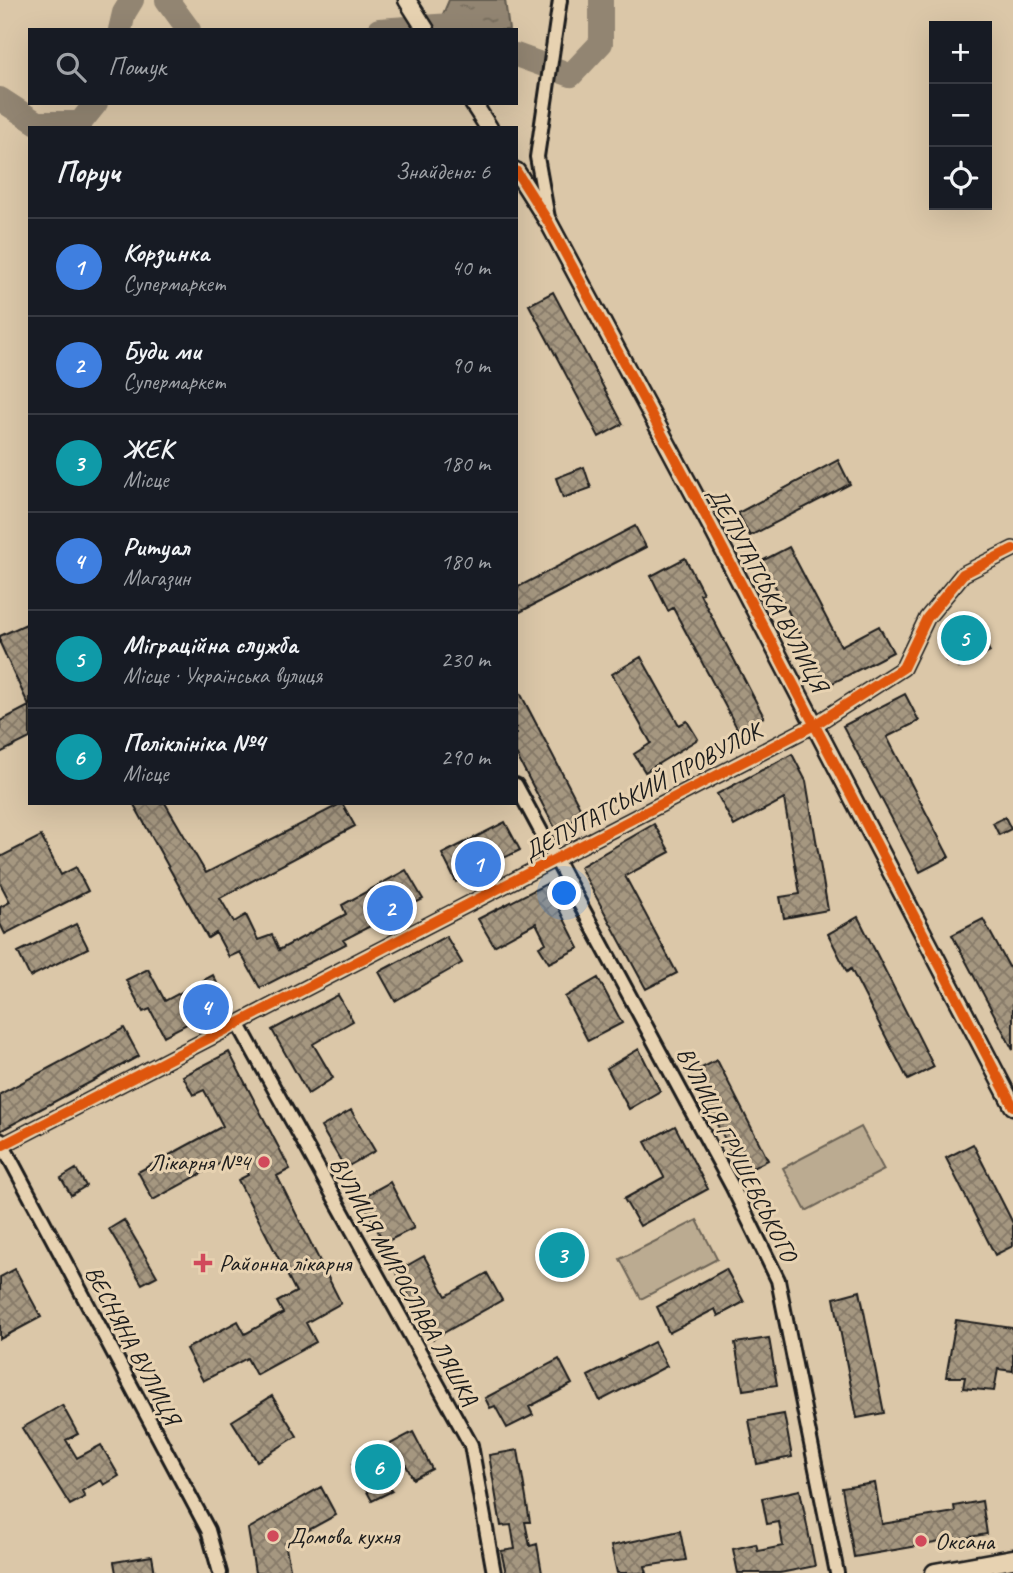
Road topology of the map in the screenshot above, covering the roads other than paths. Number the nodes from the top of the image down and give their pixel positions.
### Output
1 (407, 0) edge
2 (560, 0) edge
3 (425, 28) edge
4 (474, 105) edge
5 (488, 126) edge
6 (518, 174) edge
7 (549, 222) junction
8 (1013, 549) edge
9 (816, 724) junction
10 (518, 789) edge
11 (558, 859) junction
12 (238, 1023) junction
13 (1013, 1106) edge
14 (1, 1143) edge
15 (1013, 1559) edge
16 (220, 1573) edge
17 (494, 1573) edge
18 (837, 1573) edge
19 (934, 1573) edge

1 - 3 street
2 - 7 street
4 - 5 street
6 - 7 street, ДЕПУТАТСЬКА ВУЛИЦЯ
7 - 9 street, ДЕПУТАТСЬКА ВУЛИЦЯ
8 - 9 street, ДЕПУТАТСЬКИЙ ПРОВУЛОК
9 - 11 street, ДЕПУТАТСЬКИЙ ПРОВУЛОК
9 - 13 street, ДЕПУТАТСЬКА ВУЛИЦЯ
10 - 11 street, ВУЛИЦЯ ГРУШЕВСЬКОГО
11 - 12 street, ДЕПУТАТСЬКИЙ ПРОВУЛОК
11 - 18 street, ВУЛИЦЯ ГРУШЕВСЬКОГО
12 - 14 street, ДЕПУТАТСЬКИЙ ПРОВУЛОК
12 - 17 street, ВУЛИЦЯ МИРОСЛАВА ЛЯШКА
14 - 16 street, ВЕСНЯНА ВУЛИЦЯ
15 - 19 main road

